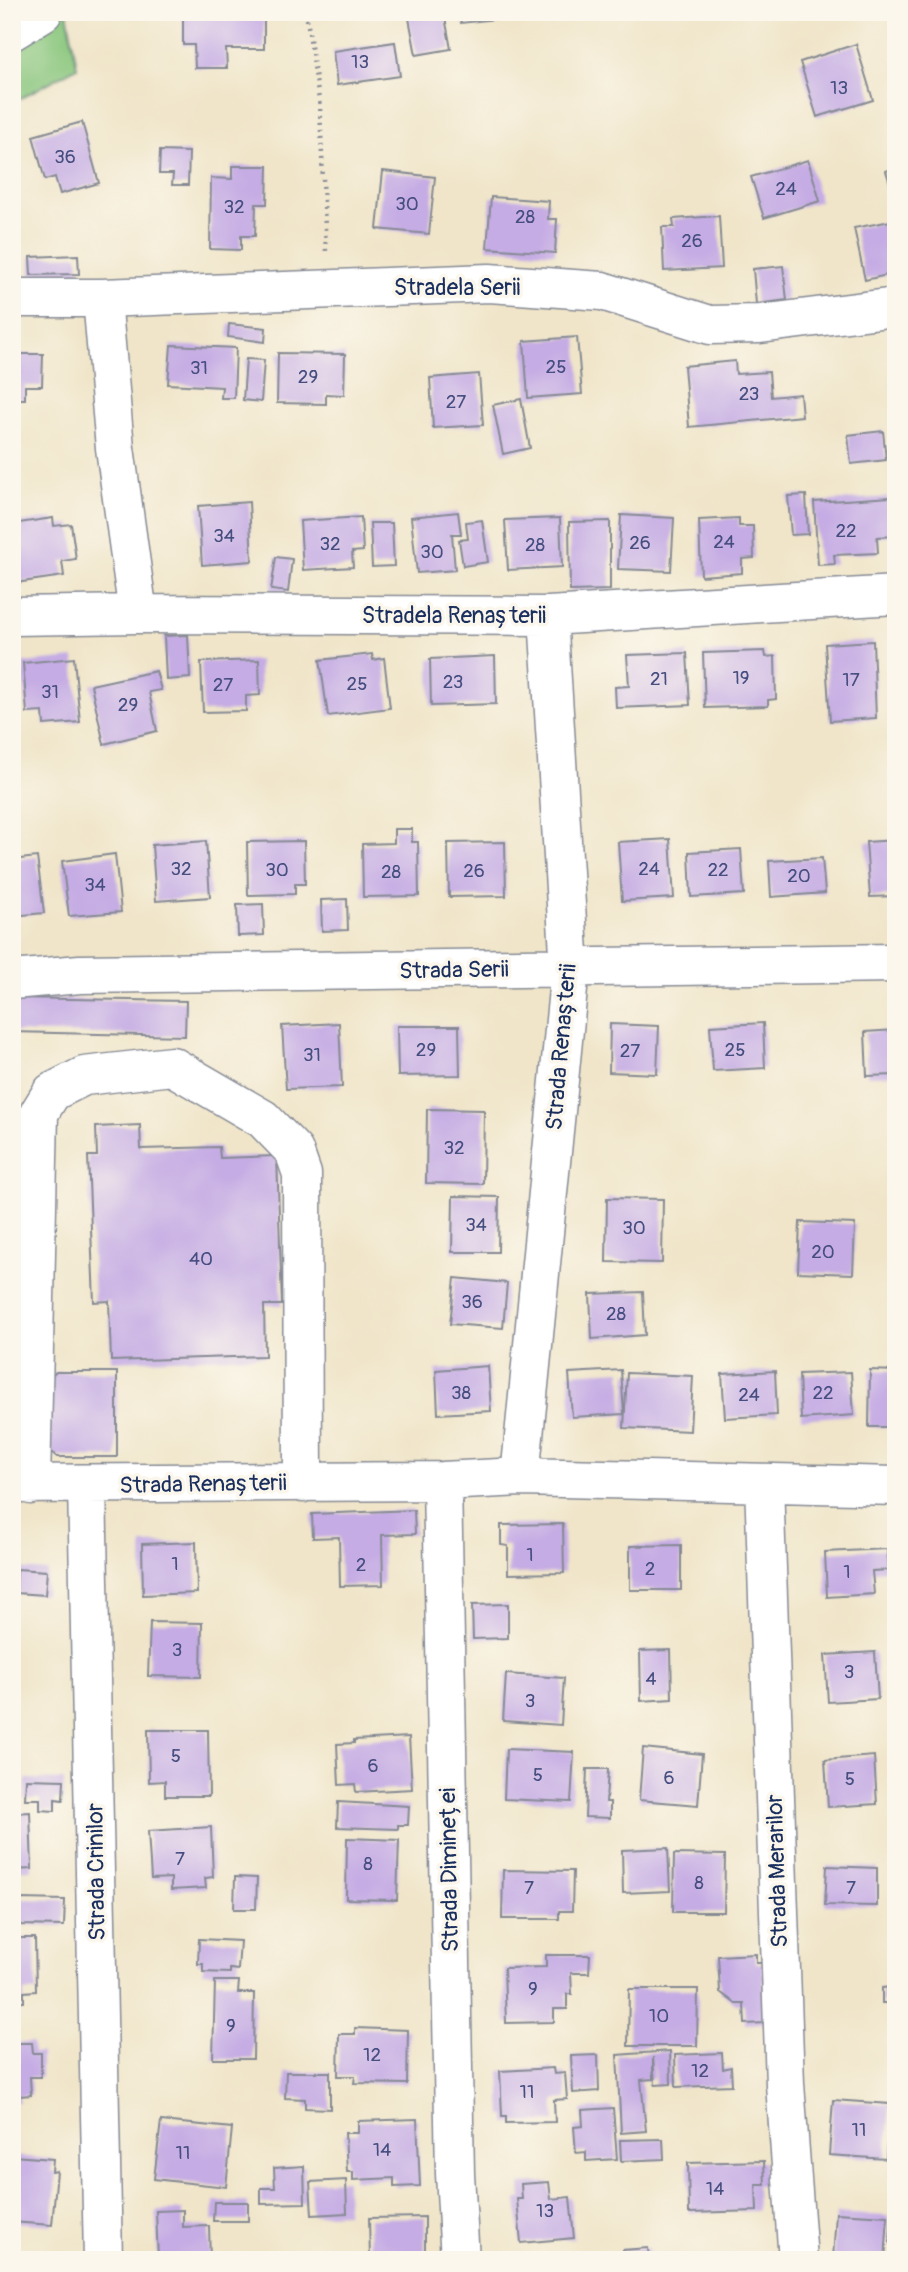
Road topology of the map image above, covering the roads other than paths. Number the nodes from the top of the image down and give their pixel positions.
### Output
1 (43, 12) edge
2 (12, 31) edge
3 (17, 293) edge
4 (102, 298) junction
5 (896, 307) edge
6 (896, 595) edge
7 (138, 614) junction
8 (12, 616) edge
9 (548, 616) junction
10 (896, 964) edge
11 (570, 969) junction
12 (12, 980) edge
13 (520, 1477) junction
14 (442, 1481) junction
15 (303, 1483) junction
16 (764, 1483) junction
17 (22, 1484) edge
18 (87, 1485) junction
19 (896, 1486) edge
20 (103, 2260) edge
21 (460, 2260) edge
22 (798, 2260) edge

1 - 2 street
3 - 4 street, Stradela Serii
4 - 5 street, Stradela Serii
4 - 7 street
6 - 9 street, Stradela Renașterii
7 - 8 street, Stradela Renașterii
7 - 9 street, Stradela Renașterii
9 - 11 street, Strada Renașterii
10 - 11 street, Strada Serii
11 - 12 street, Strada Serii
11 - 13 street, Strada Renașterii
13 - 14 street, Strada Renașterii
13 - 16 street, Strada Renașterii
14 - 15 street, Strada Renașterii
14 - 21 street, Strada Dimineței
15 - 17 street
15 - 18 street, Strada Renașterii
16 - 19 street, Strada Renașterii
16 - 22 street, Strada Merarilor
17 - 18 street, Strada Renașterii
18 - 20 street, Strada Crinilor

